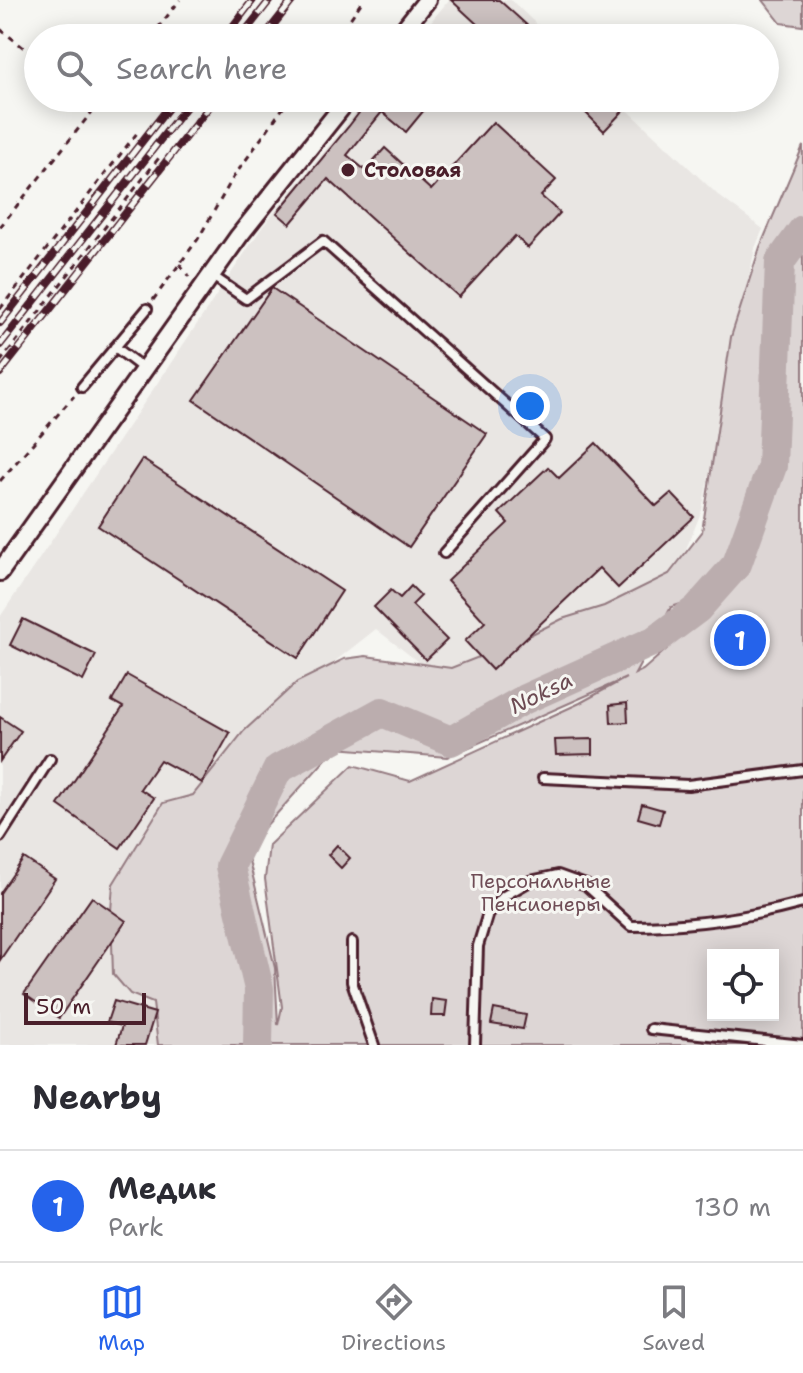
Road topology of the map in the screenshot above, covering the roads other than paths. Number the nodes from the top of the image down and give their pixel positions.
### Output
1 (427, 0) edge
2 (408, 24) edge
3 (338, 112) edge
4 (211, 275) junction
5 (147, 309) road end
6 (115, 347) junction
7 (144, 369) junction
8 (82, 387) road end
9 (444, 553) dead end
10 (0, 572) edge
11 (50, 759) dead end
12 (803, 770) edge
13 (543, 778) dead end
14 (0, 837) edge
15 (803, 903) edge
16 (352, 942) dead end
17 (651, 1029) dead end
18 (374, 1045) edge
19 (475, 1045) edge
20 (803, 1045) edge

1 - 2 street
3 - 4 street
4 - 7 street
4 - 9 lane
5 - 6 lane
6 - 7 lane
6 - 8 lane
7 - 10 street
11 - 14 lane
12 - 13 lane
15 - 19 lane
16 - 18 lane
17 - 20 lane

